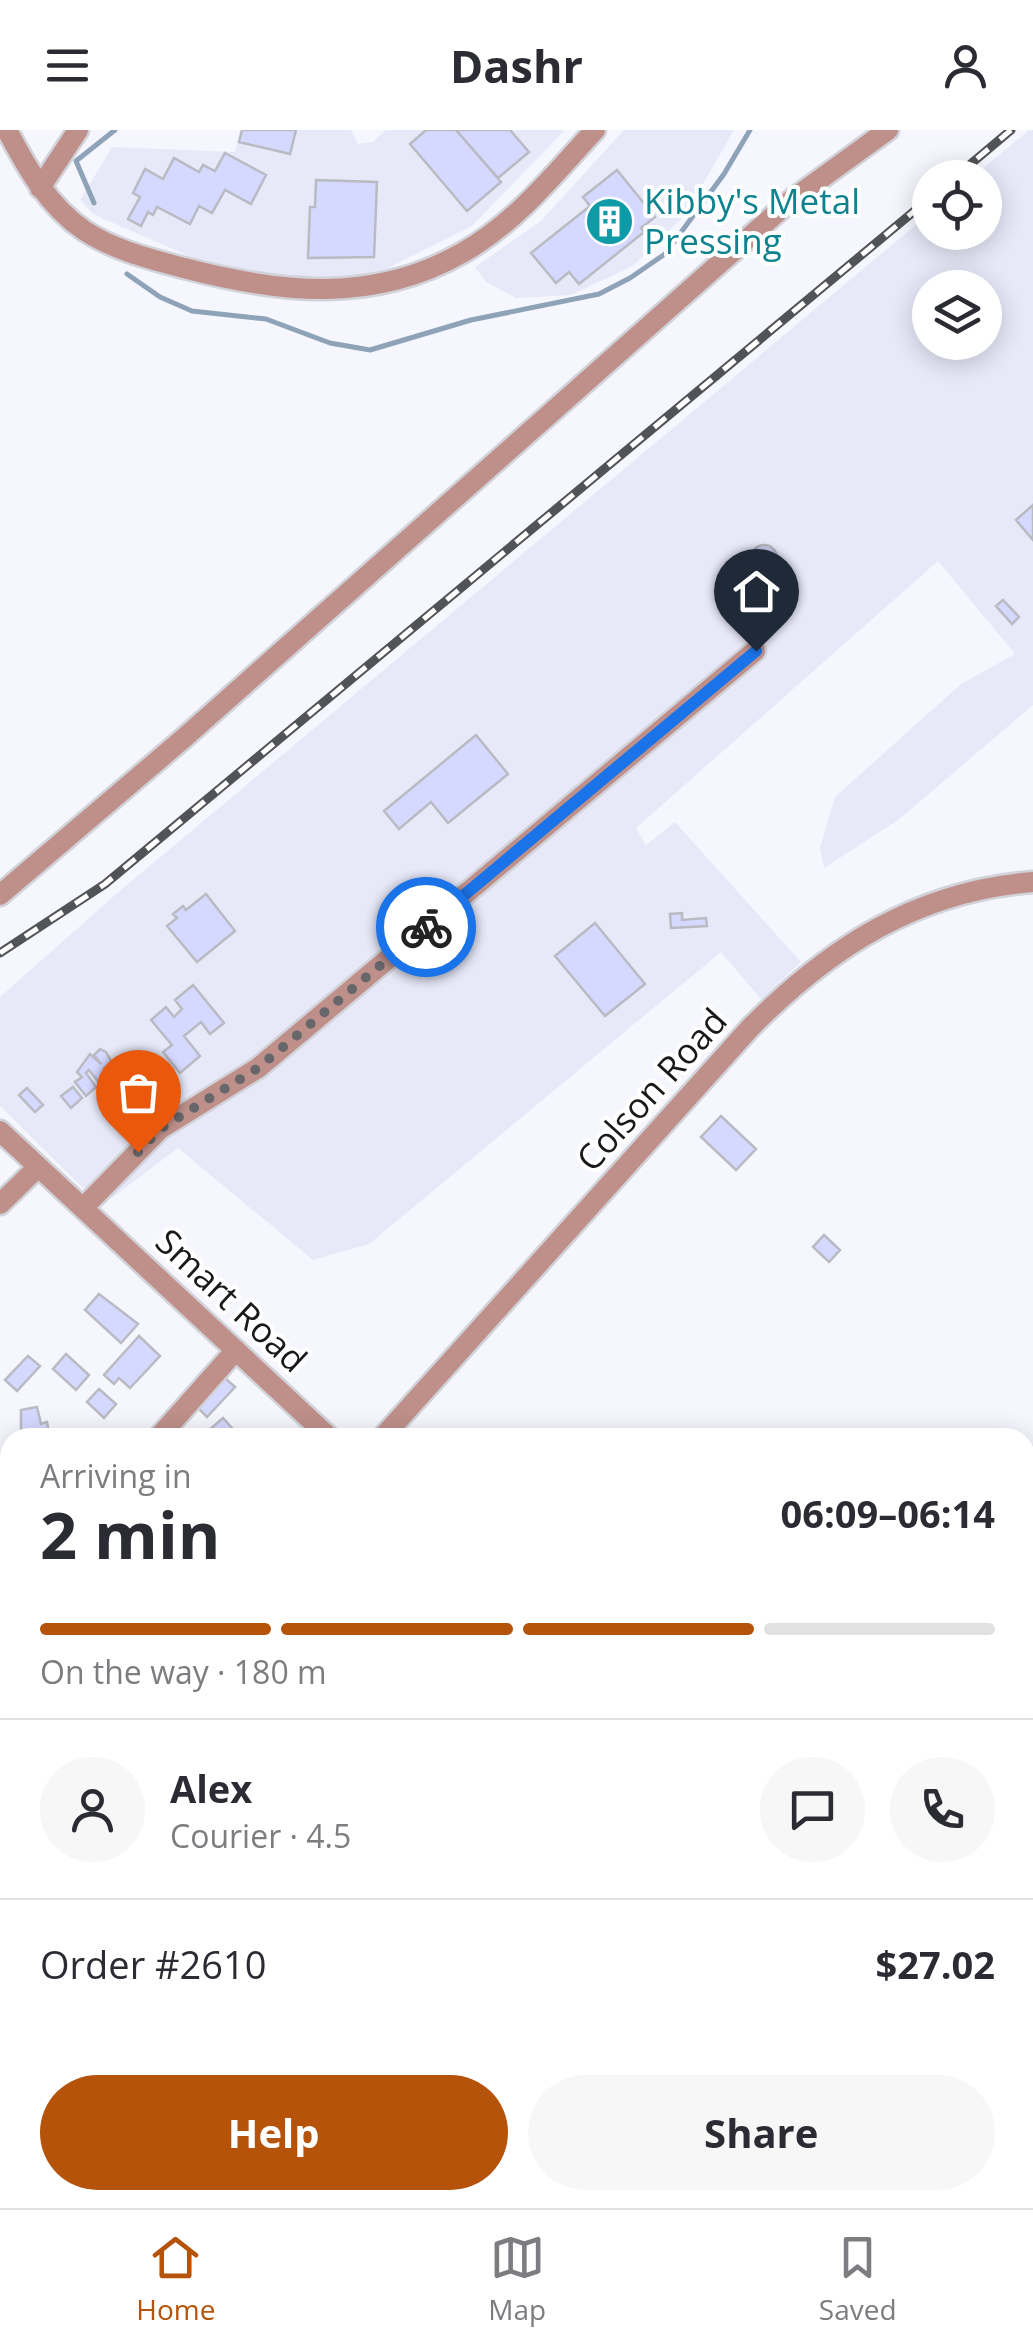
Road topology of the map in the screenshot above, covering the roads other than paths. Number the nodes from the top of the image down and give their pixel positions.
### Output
1 (7, 130) edge
2 (78, 130) edge
3 (596, 130) edge
4 (888, 130) edge
5 (40, 188) junction
6 (756, 651) dead end
7 (1033, 882) edge
8 (0, 895) edge
9 (0, 1131) edge
10 (38, 1167) junction
11 (0, 1204) edge
12 (83, 1208) junction
13 (236, 1350) junction
14 (167, 1428) edge
15 (319, 1428) edge
16 (391, 1428) edge
17 (0, 1964) edge
18 (0, 1987) edge

1 - 5 street
2 - 5 street
3 - 5 street
4 - 8 street
6 - 12 street
7 - 16 street, Colson Road
9 - 10 street, Smart Road
10 - 11 street
10 - 12 street, Smart Road
12 - 13 street, Smart Road
13 - 14 street
13 - 15 street, Smart Road
17 - 18 street

